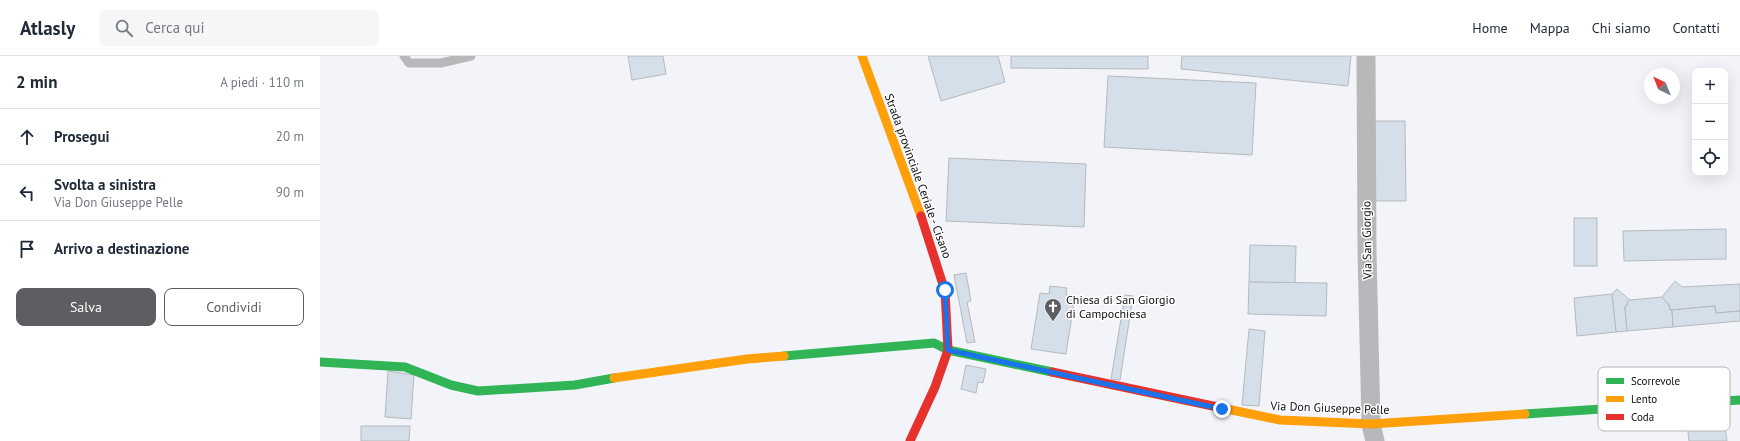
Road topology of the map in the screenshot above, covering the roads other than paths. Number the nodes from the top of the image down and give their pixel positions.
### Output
1 (404, 56) edge
2 (471, 56) edge
3 (862, 56) edge
4 (1366, 56) edge
5 (948, 350) junction
6 (320, 362) edge
7 (1740, 400) edge
8 (1730, 401) edge
9 (1598, 412) edge
10 (1373, 432) edge
11 (910, 441) edge

1 - 2 lane
3 - 5 street, Strada provinciale Ceriale - Cisano
4 - 10 street, Via San Giorgio
5 - 6 street, Via Don Giuseppe Pelle
5 - 10 street, Via Don Giuseppe Pelle
5 - 11 street, Strada provinciale Ceriale - Cisano
7 - 8 street, Via Don Giuseppe Pelle
9 - 10 street, Via Don Giuseppe Pelle

